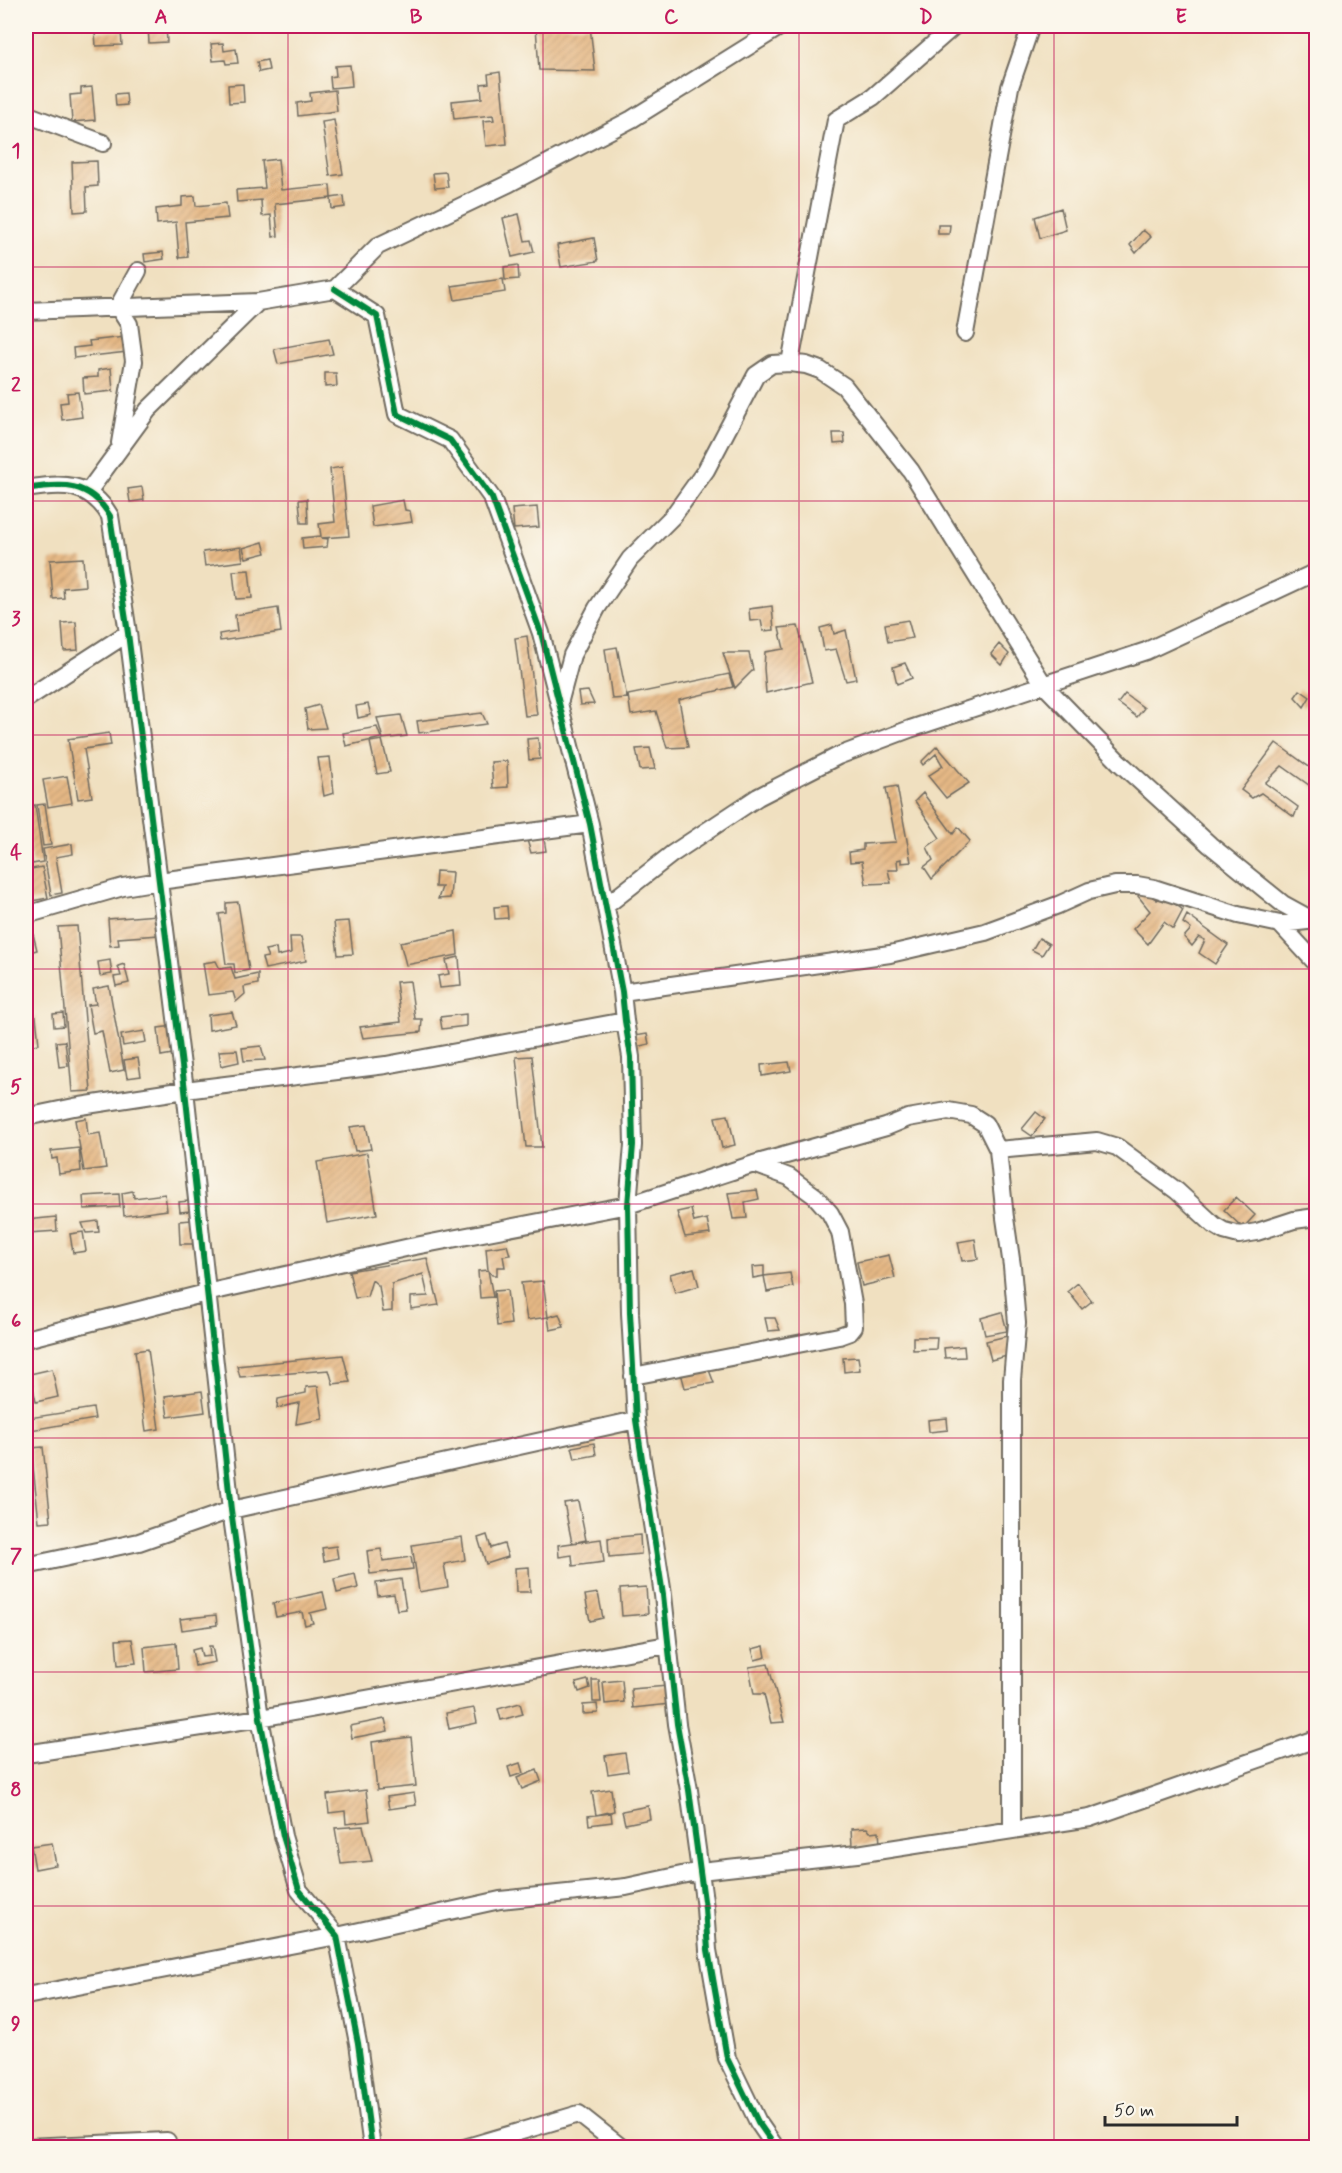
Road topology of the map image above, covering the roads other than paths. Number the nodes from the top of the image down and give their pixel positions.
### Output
1 (781, 26) edge
2 (954, 26) edge
3 (1031, 26) edge
4 (26, 114) edge
5 (103, 143) dead end
6 (138, 271) dead end
7 (335, 289) junction
8 (258, 302) junction
9 (118, 307) junction
10 (26, 311) edge
11 (965, 333) dead end
12 (790, 363) junction
13 (118, 451) junction
14 (26, 489) edge
15 (88, 492) junction
16 (1317, 572) edge
17 (128, 633) junction
18 (1044, 685) junction
19 (26, 699) edge
20 (559, 700) junction
21 (590, 824) junction
22 (159, 881) junction
23 (607, 905) junction
24 (26, 915) edge
25 (1315, 920) edge
26 (1280, 924) junction
27 (1317, 963) edge
28 (622, 992) junction
29 (624, 1021) junction
30 (185, 1090) junction
31 (26, 1117) edge
32 (998, 1150) junction
33 (754, 1164) junction
34 (628, 1205) junction
35 (1317, 1217) edge
36 (206, 1293) junction
37 (26, 1340) edge
38 (633, 1376) junction
39 (636, 1420) junction
40 (231, 1510) junction
41 (26, 1566) edge
42 (667, 1645) junction
43 (260, 1718) junction
44 (1317, 1739) edge
45 (26, 1754) edge
46 (1012, 1830) junction
47 (700, 1871) junction
48 (337, 1936) junction
49 (26, 1996) edge
50 (167, 2141) dead end
51 (26, 2147) edge
52 (372, 2148) edge
53 (464, 2148) edge
54 (622, 2148) edge
55 (776, 2148) edge

1 - 7 street
2 - 12 street
3 - 11 street
4 - 5 street
6 - 9 street
7 - 8 street
7 - 20 street
8 - 9 street
8 - 13 street
9 - 10 street
9 - 13 street
12 - 18 street
12 - 20 street
13 - 15 street
14 - 15 street
15 - 17 street
16 - 18 street
17 - 19 street
17 - 22 street
18 - 23 street
18 - 25 street
20 - 21 street
21 - 22 street
21 - 23 street
22 - 24 street
22 - 30 street
23 - 28 street
25 - 26 street
26 - 27 street
26 - 28 street
28 - 29 street
29 - 30 street
29 - 34 street
30 - 31 street
30 - 36 street
32 - 33 street
32 - 35 street
32 - 46 street
33 - 34 street
33 - 38 street
34 - 36 street
34 - 38 street
36 - 37 street
36 - 40 street
38 - 39 street
39 - 40 street
39 - 42 street
40 - 41 street
40 - 43 street
42 - 43 street
42 - 47 street
43 - 45 street
43 - 48 street
44 - 46 street
46 - 47 street
47 - 48 street
47 - 55 street
48 - 49 street
48 - 52 street
50 - 51 street
53 - 54 street

